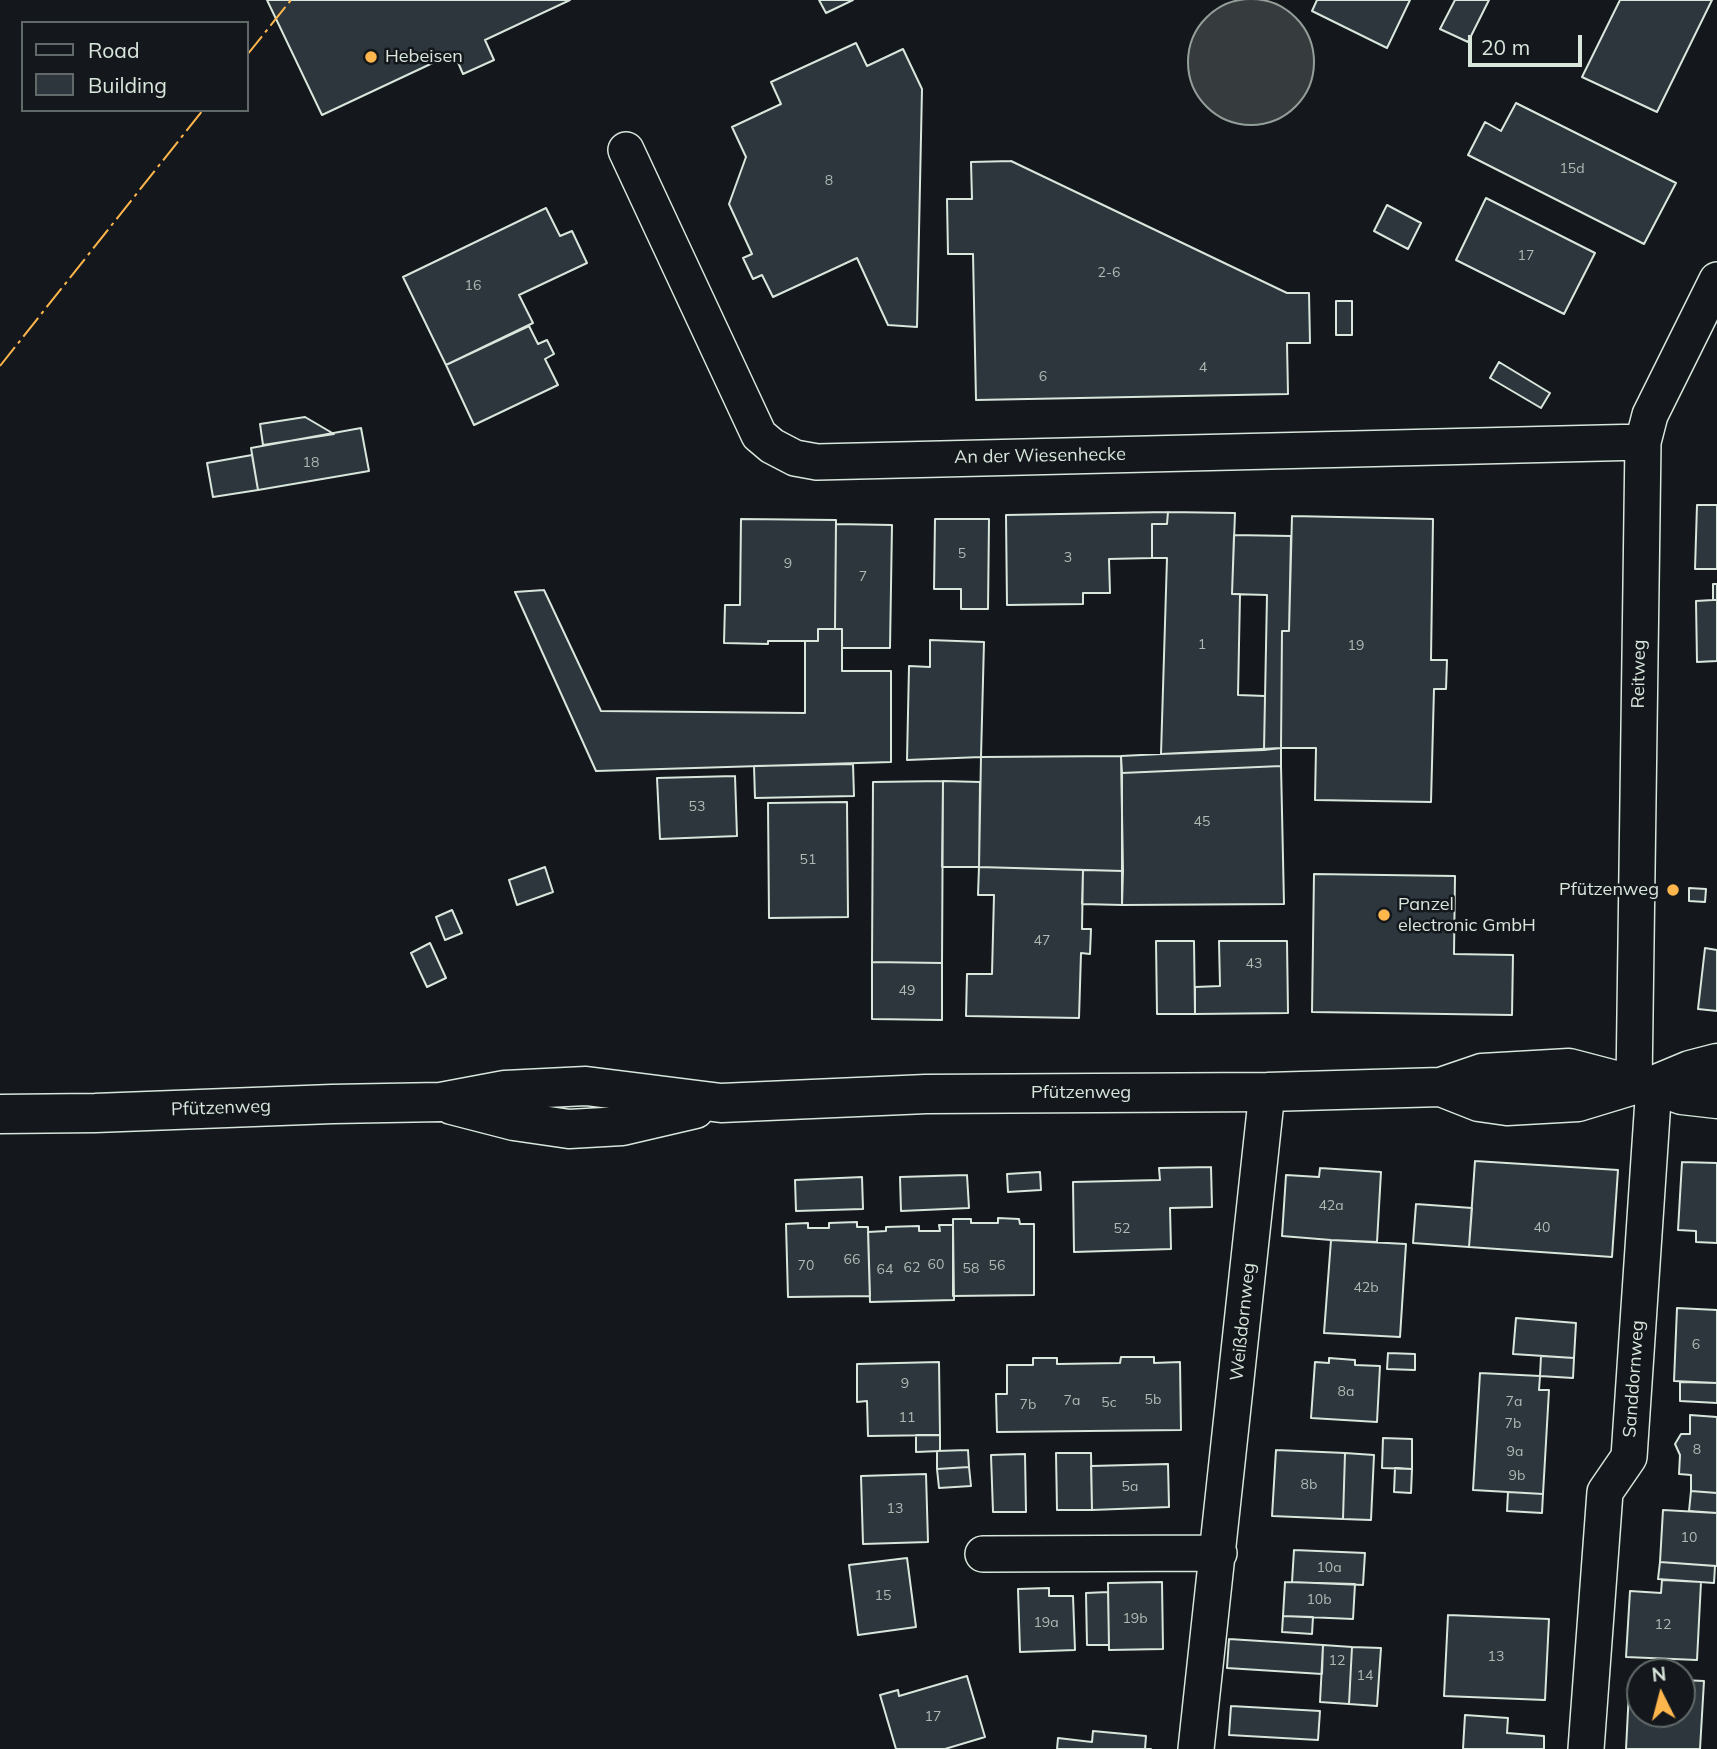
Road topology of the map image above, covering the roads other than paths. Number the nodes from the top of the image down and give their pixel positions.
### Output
1 (626, 150) dead end
2 (1717, 280) edge
3 (1643, 442) junction
4 (1717, 1063) edge
5 (1644, 1085) junction
6 (1267, 1092) junction
7 (1717, 1098) edge
8 (0, 1114) edge
9 (1219, 1553) junction
10 (982, 1554) dead end
11 (1196, 1749) edge
12 (1586, 1749) edge

1 - 3 street, An der Wiesenhecke
2 - 3 street, Reitweg
3 - 5 street, Reitweg
4 - 5 street
5 - 6 street, Pfützenweg
5 - 7 street, Pfützenweg
5 - 12 street, Sanddornweg
6 - 8 street, Pfützenweg
6 - 9 street, Weißdornweg
9 - 10 street
9 - 11 street, Weißdornweg

